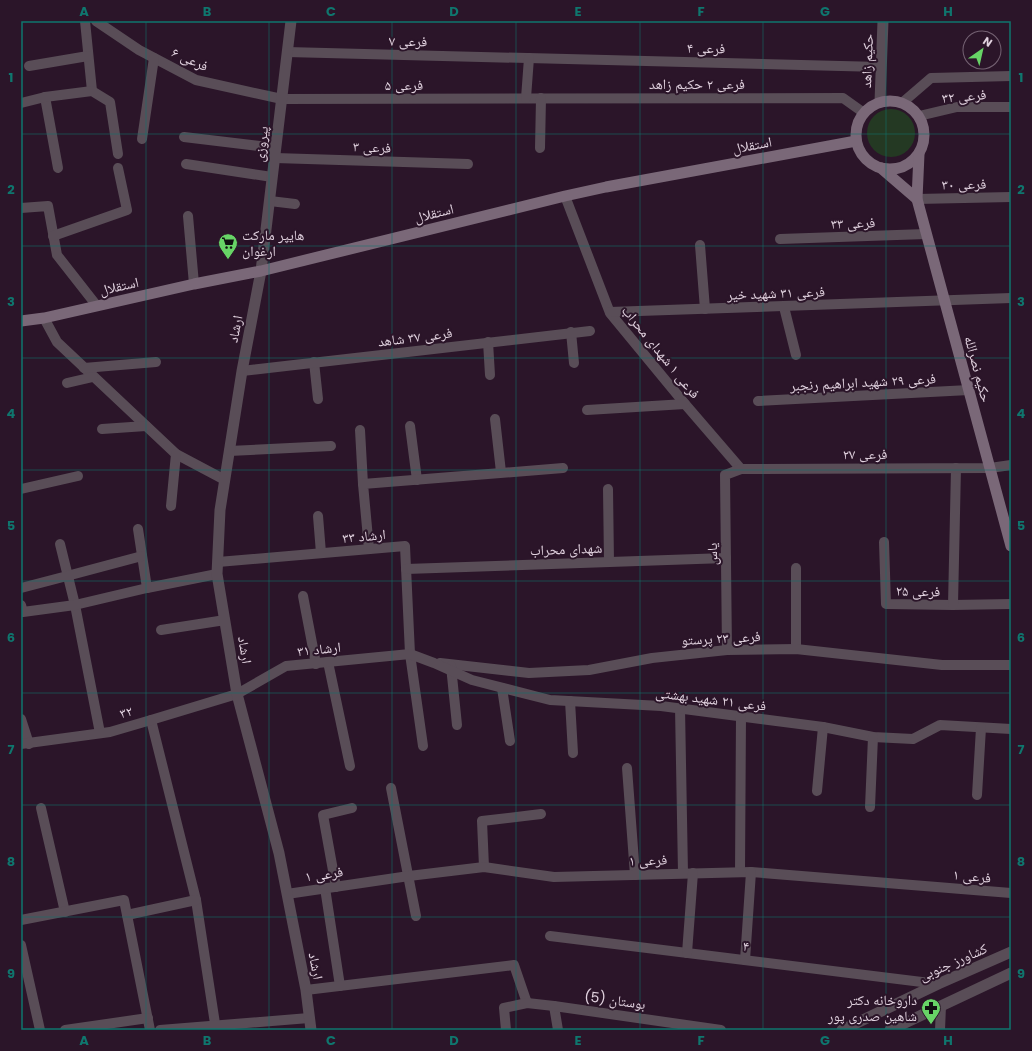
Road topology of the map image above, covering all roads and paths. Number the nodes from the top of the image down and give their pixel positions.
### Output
1 (85, 21) edge
2 (96, 21) edge
3 (291, 21) edge
4 (883, 21) edge
5 (287, 52) junction
6 (88, 56) junction
7 (154, 58) junction
8 (529, 58) junction
9 (29, 66) dead end
10 (881, 67) junction
11 (1011, 76) edge
12 (92, 91) junction
13 (45, 97) junction
14 (526, 98) junction
15 (541, 98) junction
16 (282, 99) junction
17 (21, 102) edge
18 (880, 102) junction
19 (902, 103) junction
20 (1011, 107) edge
21 (864, 113) junction
22 (919, 116) junction
23 (184, 137) dead end
24 (142, 139) dead end
25 (856, 141) junction
26 (540, 148) dead end
27 (275, 153) junction
28 (118, 154) dead end
29 (919, 154) junction
30 (186, 164) dead end
31 (468, 164) dead end
32 (58, 168) dead end
33 (118, 168) dead end
34 (881, 168) junction
35 (272, 177) junction
36 (564, 196) junction
37 (1011, 197) edge
38 (917, 199) junction
39 (270, 201) junction
40 (296, 204) dead end
41 (21, 208) edge
42 (188, 216) dead end
43 (926, 234) junction
44 (53, 236) junction
45 (780, 239) dead end
46 (700, 245) dead end
47 (261, 271) junction
48 (194, 284) junction
49 (1011, 298) edge
50 (944, 300) junction
51 (97, 306) junction
52 (784, 306) junction
53 (705, 309) junction
54 (610, 312) junction
55 (44, 318) junction
56 (21, 321) edge
57 (590, 331) dead end
58 (571, 332) junction
59 (488, 342) junction
60 (796, 355) dead end
61 (156, 362) dead end
62 (314, 362) junction
63 (574, 363) dead end
64 (84, 368) junction
65 (242, 371) junction
66 (490, 375) dead end
67 (93, 377) junction
68 (66, 383) dead end
69 (969, 390) junction
70 (318, 399) dead end
71 (758, 401) dead end
72 (685, 404) junction
73 (588, 410) dead end
74 (495, 419) dead end
75 (146, 426) junction
76 (410, 426) dead end
77 (102, 429) dead end
78 (360, 430) dead end
79 (331, 446) dead end
80 (229, 451) junction
81 (176, 454) junction
82 (1011, 465) edge
83 (563, 468) dead end
84 (956, 468) junction
85 (990, 468) junction
86 (741, 469) junction
87 (501, 472) junction
88 (78, 476) dead end
89 (224, 480) junction
90 (417, 480) junction
91 (364, 484) junction
92 (21, 489) edge
93 (608, 489) dead end
94 (171, 506) dead end
95 (318, 516) dead end
96 (1008, 525) edge
97 (138, 529) dead end
98 (884, 542) dead end
99 (60, 544) dead end
100 (1011, 546) edge
101 (369, 549) junction
102 (321, 553) junction
103 (142, 556) junction
104 (726, 558) junction
105 (218, 562) junction
106 (609, 562) junction
107 (796, 568) dead end
108 (406, 569) junction
109 (217, 574) junction
110 (67, 576) junction
111 (21, 588) edge
112 (146, 588) junction
113 (303, 596) dead end
114 (75, 604) junction
115 (1011, 604) edge
116 (21, 605) edge
117 (953, 606) junction
118 (225, 620) junction
119 (161, 630) dead end
120 (796, 649) junction
121 (727, 650) junction
122 (410, 654) junction
123 (328, 662) junction
124 (316, 664) junction
125 (1011, 664) edge
126 (451, 667) junction
127 (502, 688) junction
128 (237, 694) junction
129 (570, 701) junction
130 (680, 708) junction
131 (740, 716) junction
132 (21, 719) edge
133 (151, 720) junction
134 (457, 725) dead end
135 (823, 727) junction
136 (981, 728) junction
137 (1011, 729) edge
138 (100, 733) junction
139 (873, 737) junction
140 (510, 741) dead end
141 (25, 744) edge
142 (423, 746) dead end
143 (573, 753) dead end
144 (350, 766) dead end
145 (627, 768) dead end
146 (391, 788) dead end
147 (817, 791) dead end
148 (977, 795) dead end
149 (870, 807) dead end
150 (40, 808) dead end
151 (352, 808) dead end
152 (541, 814) dead end
153 (484, 868) junction
154 (740, 872) junction
155 (751, 872) junction
156 (683, 873) junction
157 (693, 873) junction
158 (635, 875) junction
159 (409, 876) junction
160 (336, 887) junction
161 (325, 888) junction
162 (1011, 893) edge
163 (287, 894) junction
164 (196, 900) junction
165 (65, 912) junction
166 (128, 915) junction
167 (416, 916) dead end
168 (21, 920) edge
169 (550, 936) dead end
170 (21, 945) edge
171 (1011, 952) edge
172 (687, 953) junction
173 (745, 960) junction
174 (1011, 973) edge
175 (938, 984) junction
176 (340, 986) junction
177 (306, 990) junction
178 (527, 1004) junction
179 (554, 1006) junction
180 (941, 1006) junction
181 (148, 1018) junction
182 (310, 1018) junction
183 (216, 1028) edge
184 (40, 1030) edge
185 (65, 1030) edge
186 (150, 1030) edge
187 (160, 1030) edge
188 (311, 1030) edge
189 (506, 1030) edge
190 (558, 1030) edge
191 (721, 1030) edge
192 (842, 1030) edge
193 (890, 1030) edge
194 (940, 1030) edge

1 - 6 street
2 - 7 street, فرعی ۶
3 - 5 street, پیروزی
4 - 10 street, حکیم زاهد
5 - 8 street, فرعی ۷
5 - 16 street, پیروزی
6 - 9 street
6 - 12 street
7 - 16 street, فرعی ۶
7 - 24 street
8 - 10 street, فرعی ۴
8 - 14 street
10 - 18 street, حکیم زاهد
11 - 19 street
12 - 13 street
12 - 28 street
13 - 17 street
13 - 32 street
14 - 15 street, فرعی ۲ حکیم زاهد
14 - 16 street, فرعی ۵
15 - 21 street, فرعی ۲ حکیم زاهد
15 - 26 street
16 - 27 street, پیروزی
18 - 19 main road
18 - 21 main road
19 - 22 main road
20 - 22 street, فرعی ۳۲
21 - 25 main road
22 - 29 main road
23 - 27 street, فرعی ۳
25 - 34 main road
25 - 36 main road, استقلال
27 - 31 street, فرعی ۳
27 - 35 street, پیروزی
29 - 34 main road
29 - 38 main road, حکیم نصرالله
30 - 35 street
33 - 44 street
34 - 38 main road
35 - 39 street, پیروزی
36 - 47 main road, استقلال
36 - 54 street, فرعی ۱ شهدای محراب
37 - 38 street, فرعی ۳۰
38 - 43 main road, حکیم نصرالله
39 - 40 street
39 - 47 street, پیروزی
41 - 44 street
42 - 48 street
43 - 45 street, فرعی ۳۳
43 - 50 main road, حکیم نصرالله
44 - 51 street
46 - 53 street
47 - 48 main road, استقلال
47 - 65 street, ارشاد
48 - 51 main road, استقلال
49 - 50 street, فرعی ۳۱ شهید خیر
50 - 52 street, فرعی ۳۱ شهید خیر
50 - 69 main road, حکیم نصرالله
51 - 55 main road, استقلال
52 - 53 street, فرعی ۳۱ شهید خیر
52 - 60 street
53 - 54 street, فرعی ۳۱ شهید خیر
54 - 72 street, فرعی ۱ شهدای محراب
55 - 56 main road, استقلال
55 - 64 street
57 - 58 street, فرعی ۳۷ شاهد
58 - 59 street, فرعی ۳۷ شاهد
58 - 63 street
59 - 62 street, فرعی ۳۷ شاهد
59 - 66 street
61 - 64 street
62 - 65 street, فرعی ۳۷ شاهد
62 - 70 street
64 - 67 street
65 - 80 street, ارشاد
67 - 68 street
67 - 75 street
69 - 71 street, فرعی ۲۹ شهید ابراهیم رنجبر
69 - 85 main road, حکیم نصرالله
72 - 73 street
72 - 86 street, فرعی ۱ شهدای محراب
74 - 87 street
75 - 77 street
75 - 81 street
76 - 90 street
78 - 91 street
79 - 80 street
80 - 89 street, ارشاد
81 - 89 street
81 - 94 street
82 - 85 street, فرعی ۲۷
83 - 87 street
84 - 85 street, فرعی ۲۷
84 - 86 street, فرعی ۲۷
84 - 117 street
85 - 96 main road, حکیم نصرالله
86 - 104 street, یاس
87 - 90 street
88 - 92 street
89 - 105 street, ارشاد
90 - 91 street
91 - 101 street
93 - 106 street
95 - 102 street
96 - 100 main road, حکیم نصرالله
97 - 103 street
98 - 117 street, فرعی ۲۵
99 - 110 street
101 - 102 street, ارشاد ۳۳
101 - 108 street, ارشاد ۳۳
102 - 105 street, ارشاد ۳۳
103 - 110 street
103 - 112 street
104 - 106 street, شهدای محراب
104 - 121 street, یاس
105 - 109 street, ارشاد
106 - 108 street, شهدای محراب
107 - 120 street
108 - 122 street, ارشاد ۳۳
109 - 112 street
109 - 118 street, ارشاد
110 - 111 street
110 - 114 street
112 - 114 street
113 - 124 street
114 - 116 street
114 - 138 street
115 - 117 street, فرعی ۲۵
118 - 119 street
118 - 128 street, ارشاد
120 - 121 street, فرعی ۲۳ پرستو
120 - 125 street, فرعی ۲۳ پرستو
121 - 126 street, فرعی ۲۳ پرستو
122 - 123 street, ارشاد ۳۱
122 - 126 street, فرعی ۲۱ شهید بهشتی
122 - 142 street, ارشاد ۳۳
123 - 124 street, ارشاد ۳۱
123 - 144 street
124 - 128 street, ارشاد ۳۱
126 - 127 street, فرعی ۲۱ شهید بهشتی
126 - 134 street
127 - 129 street, فرعی ۲۱ شهید بهشتی
127 - 140 street
128 - 133 street, ۳۲
128 - 163 street, ارشاد
129 - 130 street, فرعی ۲۱ شهید بهشتی
129 - 143 street
130 - 131 street, فرعی ۲۱ شهید بهشتی
130 - 156 street
131 - 135 street, فرعی ۲۱ شهید بهشتی
131 - 154 street
132 - 141 street
133 - 138 street, ۳۲
133 - 164 street
135 - 139 street, فرعی ۲۱ شهید بهشتی
135 - 147 street
136 - 137 street, فرعی ۲۱ شهید بهشتی
136 - 139 street, فرعی ۲۱ شهید بهشتی
136 - 148 street
138 - 141 street, ۳۲
139 - 149 street
145 - 158 street
146 - 159 street
150 - 165 street
151 - 160 street
152 - 153 street
153 - 158 street, فرعی ۱
153 - 159 street, فرعی ۱
154 - 155 street, فرعی ۱
154 - 157 street, فرعی ۱
155 - 162 street, فرعی ۱
155 - 173 street
156 - 157 street, فرعی ۱
156 - 158 street, فرعی ۱
157 - 172 street
159 - 160 street, فرعی ۱
159 - 167 street
160 - 161 street, فرعی ۱
161 - 163 street, فرعی ۱
161 - 176 street
163 - 177 street, ارشاد
164 - 166 street
164 - 183 street
165 - 166 street
165 - 168 street
166 - 181 street
169 - 172 street, ۴
170 - 184 street
171 - 175 street, کشاورز جنوبی
172 - 173 street, ۴
173 - 175 street, ۴
174 - 180 street
175 - 192 street, کشاورز جنوبی
176 - 177 street
176 - 178 street
177 - 182 street, ارشاد
178 - 179 street, بوستان (5)
178 - 189 street, بوستان (5)
179 - 190 street
179 - 191 street, بوستان (5)
180 - 193 street
180 - 194 street
181 - 185 street
181 - 186 street
182 - 183 street
182 - 188 street, ارشاد
183 - 187 street

